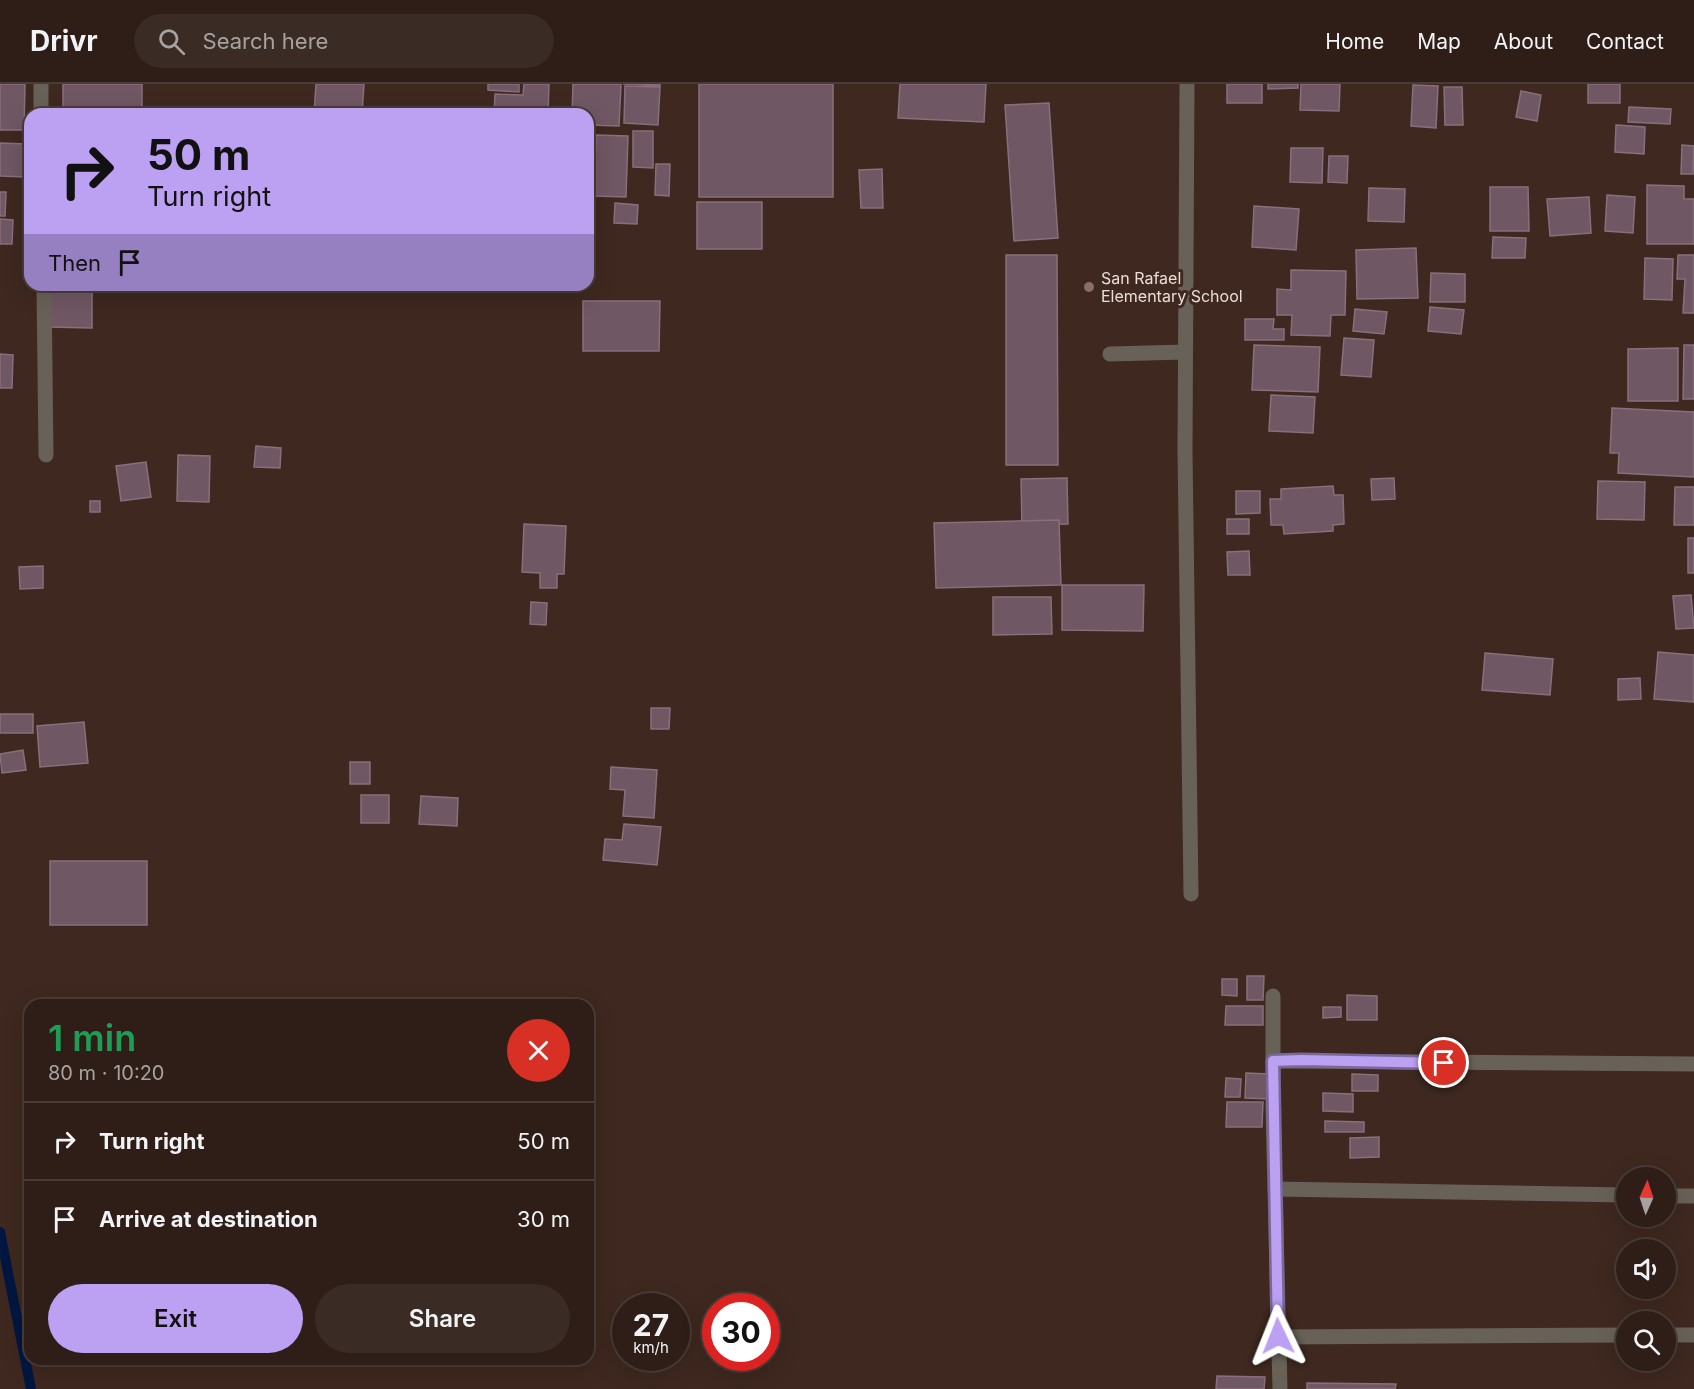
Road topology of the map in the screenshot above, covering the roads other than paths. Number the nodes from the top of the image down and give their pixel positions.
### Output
1 (41, 84) edge
2 (1187, 84) edge
3 (41, 108) edge
4 (44, 291) edge
5 (1185, 352) junction
6 (1110, 354) dead end
7 (46, 455) dead end
8 (1191, 894) dead end
9 (1273, 996) dead end
10 (1273, 1061) junction
11 (1694, 1064) edge
12 (1275, 1189) junction
13 (1616, 1195) edge
14 (1676, 1196) edge
15 (1694, 1196) edge
16 (1616, 1335) edge
17 (1676, 1335) edge
18 (1694, 1335) edge
19 (1278, 1336) junction
20 (1280, 1389) edge

1 - 3 street
2 - 5 street
4 - 7 street
5 - 6 street
5 - 8 street
9 - 10 street
10 - 11 street
10 - 12 street
12 - 13 street
12 - 19 street
14 - 15 street
16 - 19 street
17 - 18 street
19 - 20 street

